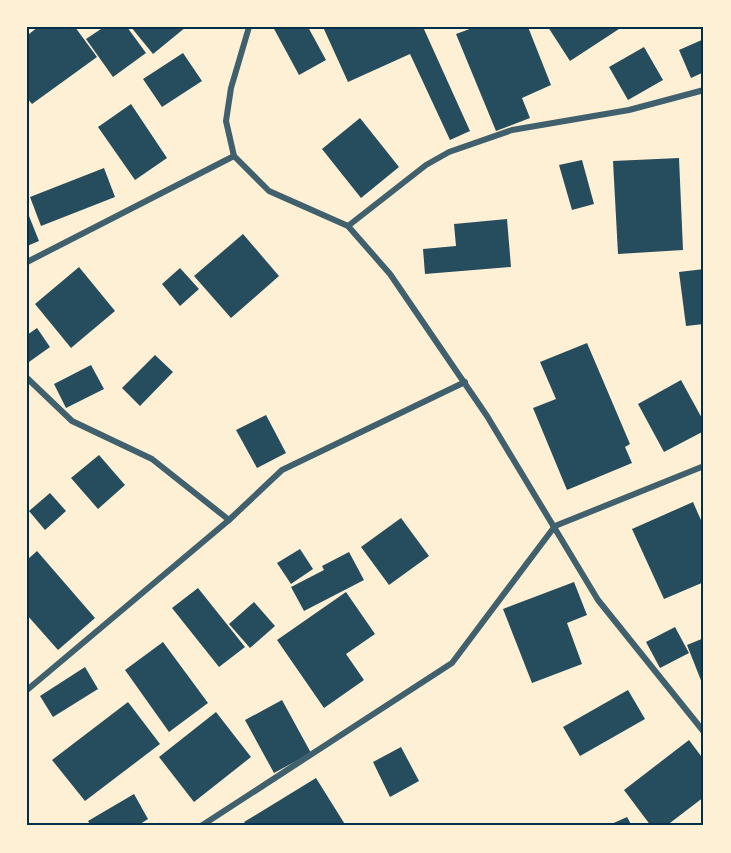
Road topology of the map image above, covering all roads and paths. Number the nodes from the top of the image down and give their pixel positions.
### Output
1 (249, 27) edge
2 (704, 90) edge
3 (234, 156) junction
4 (348, 226) junction
5 (27, 262) edge
6 (27, 378) edge
7 (465, 382) junction
8 (704, 466) edge
9 (229, 520) junction
10 (555, 526) junction
11 (27, 690) edge
12 (704, 732) edge
13 (201, 826) edge

1 - 3 street
2 - 4 street
3 - 4 street
3 - 5 street
4 - 7 street
6 - 9 street
7 - 9 street
7 - 10 street
8 - 10 street
9 - 11 street
10 - 12 street
10 - 13 street

